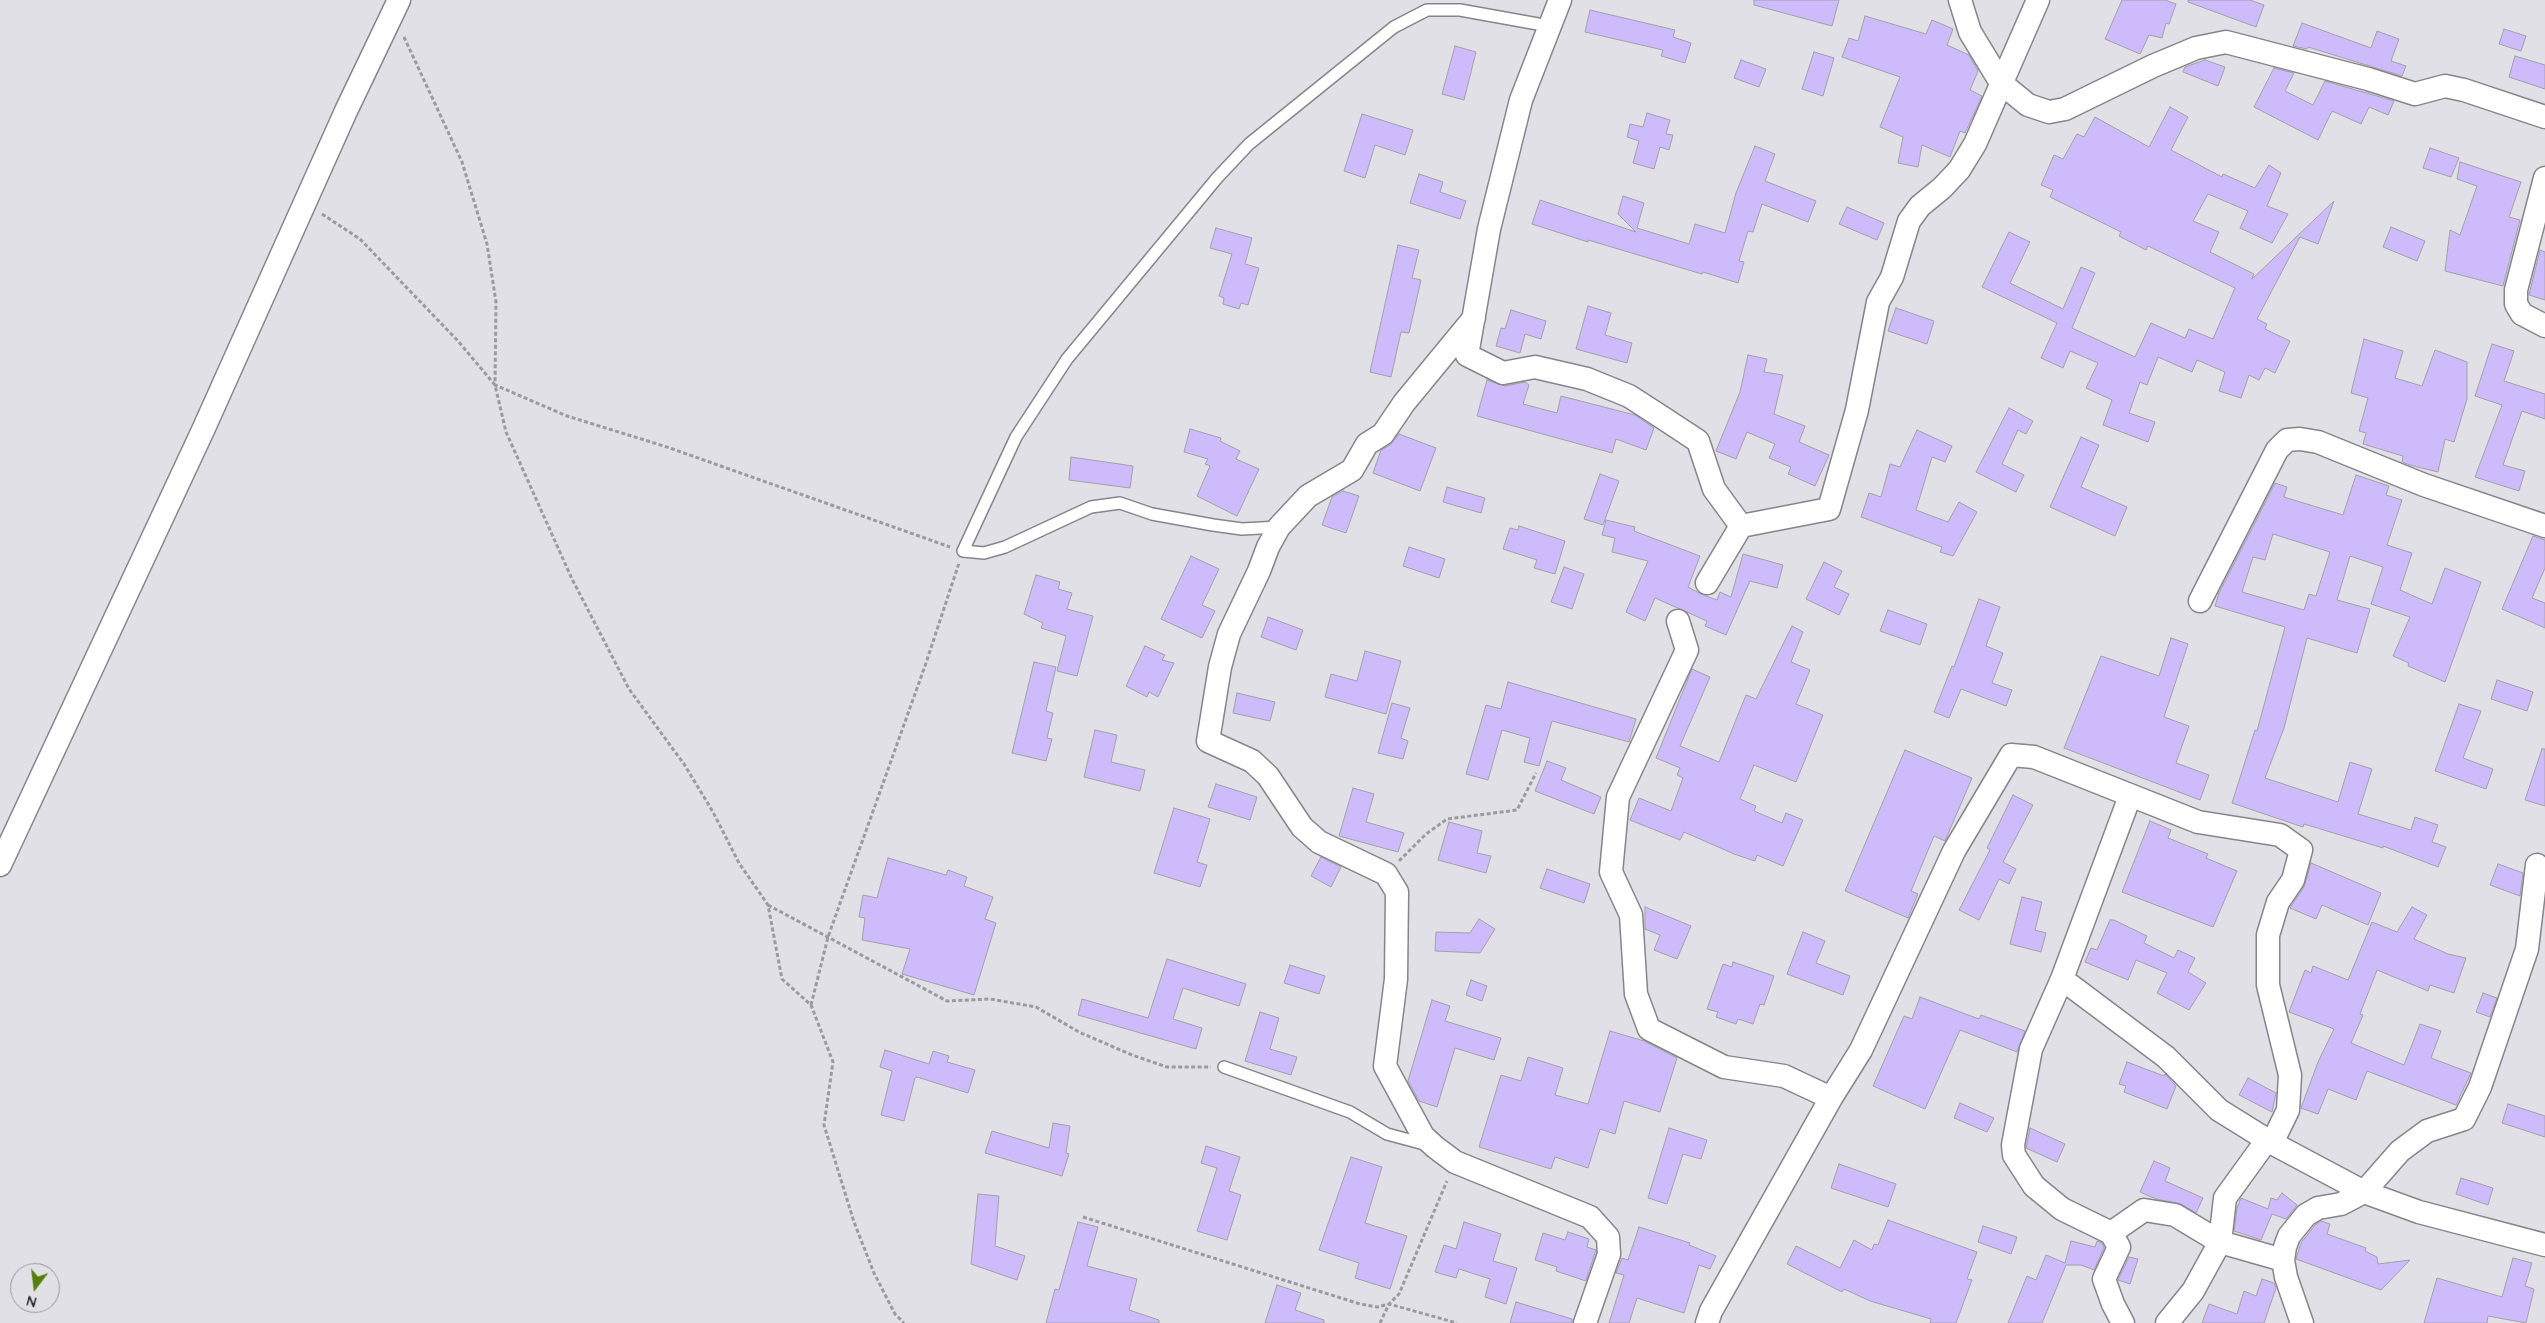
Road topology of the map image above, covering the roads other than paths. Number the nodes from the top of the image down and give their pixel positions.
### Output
1 (1560, 0) edge
2 (1960, 0) edge
3 (2038, 0) edge
4 (396, 5) edge
5 (1549, 26) junction
6 (2001, 83) junction
7 (2545, 118) edge
8 (2545, 178) edge
9 (1474, 318) junction
10 (2545, 326) edge
11 (2545, 509) edge
12 (2523, 519) junction
13 (1741, 526) junction
14 (2545, 526) edge
15 (1279, 527) junction
16 (1707, 584) dead end
17 (2200, 601) dead end
18 (1678, 621) dead end
19 (2130, 796) junction
20 (0, 865) edge
21 (2537, 865) dead end
22 (2062, 979) junction
23 (1224, 1067) road end
24 (1831, 1098) junction
25 (2269, 1142) junction
26 (1435, 1147) junction
27 (2364, 1192) junction
28 (2112, 1233) junction
29 (2220, 1242) junction
30 (2545, 1245) edge
31 (2283, 1260) junction
32 (1585, 1323) edge
33 (1707, 1323) edge
34 (2123, 1323) edge
35 (2167, 1323) edge
36 (2302, 1323) edge

1 - 5 street
2 - 6 street
3 - 6 street
4 - 20 street
5 - 9 street
5 - 15 lane
6 - 7 street
6 - 13 street
8 - 10 street
9 - 13 street
9 - 15 street
11 - 12 street
12 - 14 street
12 - 17 street
13 - 16 street
15 - 26 street
18 - 24 street
19 - 22 street
19 - 24 street
19 - 25 street
21 - 27 street
22 - 25 street
22 - 28 street
23 - 26 lane
24 - 33 street
25 - 27 street
25 - 29 street
26 - 32 street
27 - 30 street
27 - 31 street
28 - 29 street
28 - 34 street
29 - 31 street
29 - 35 street
31 - 36 street

